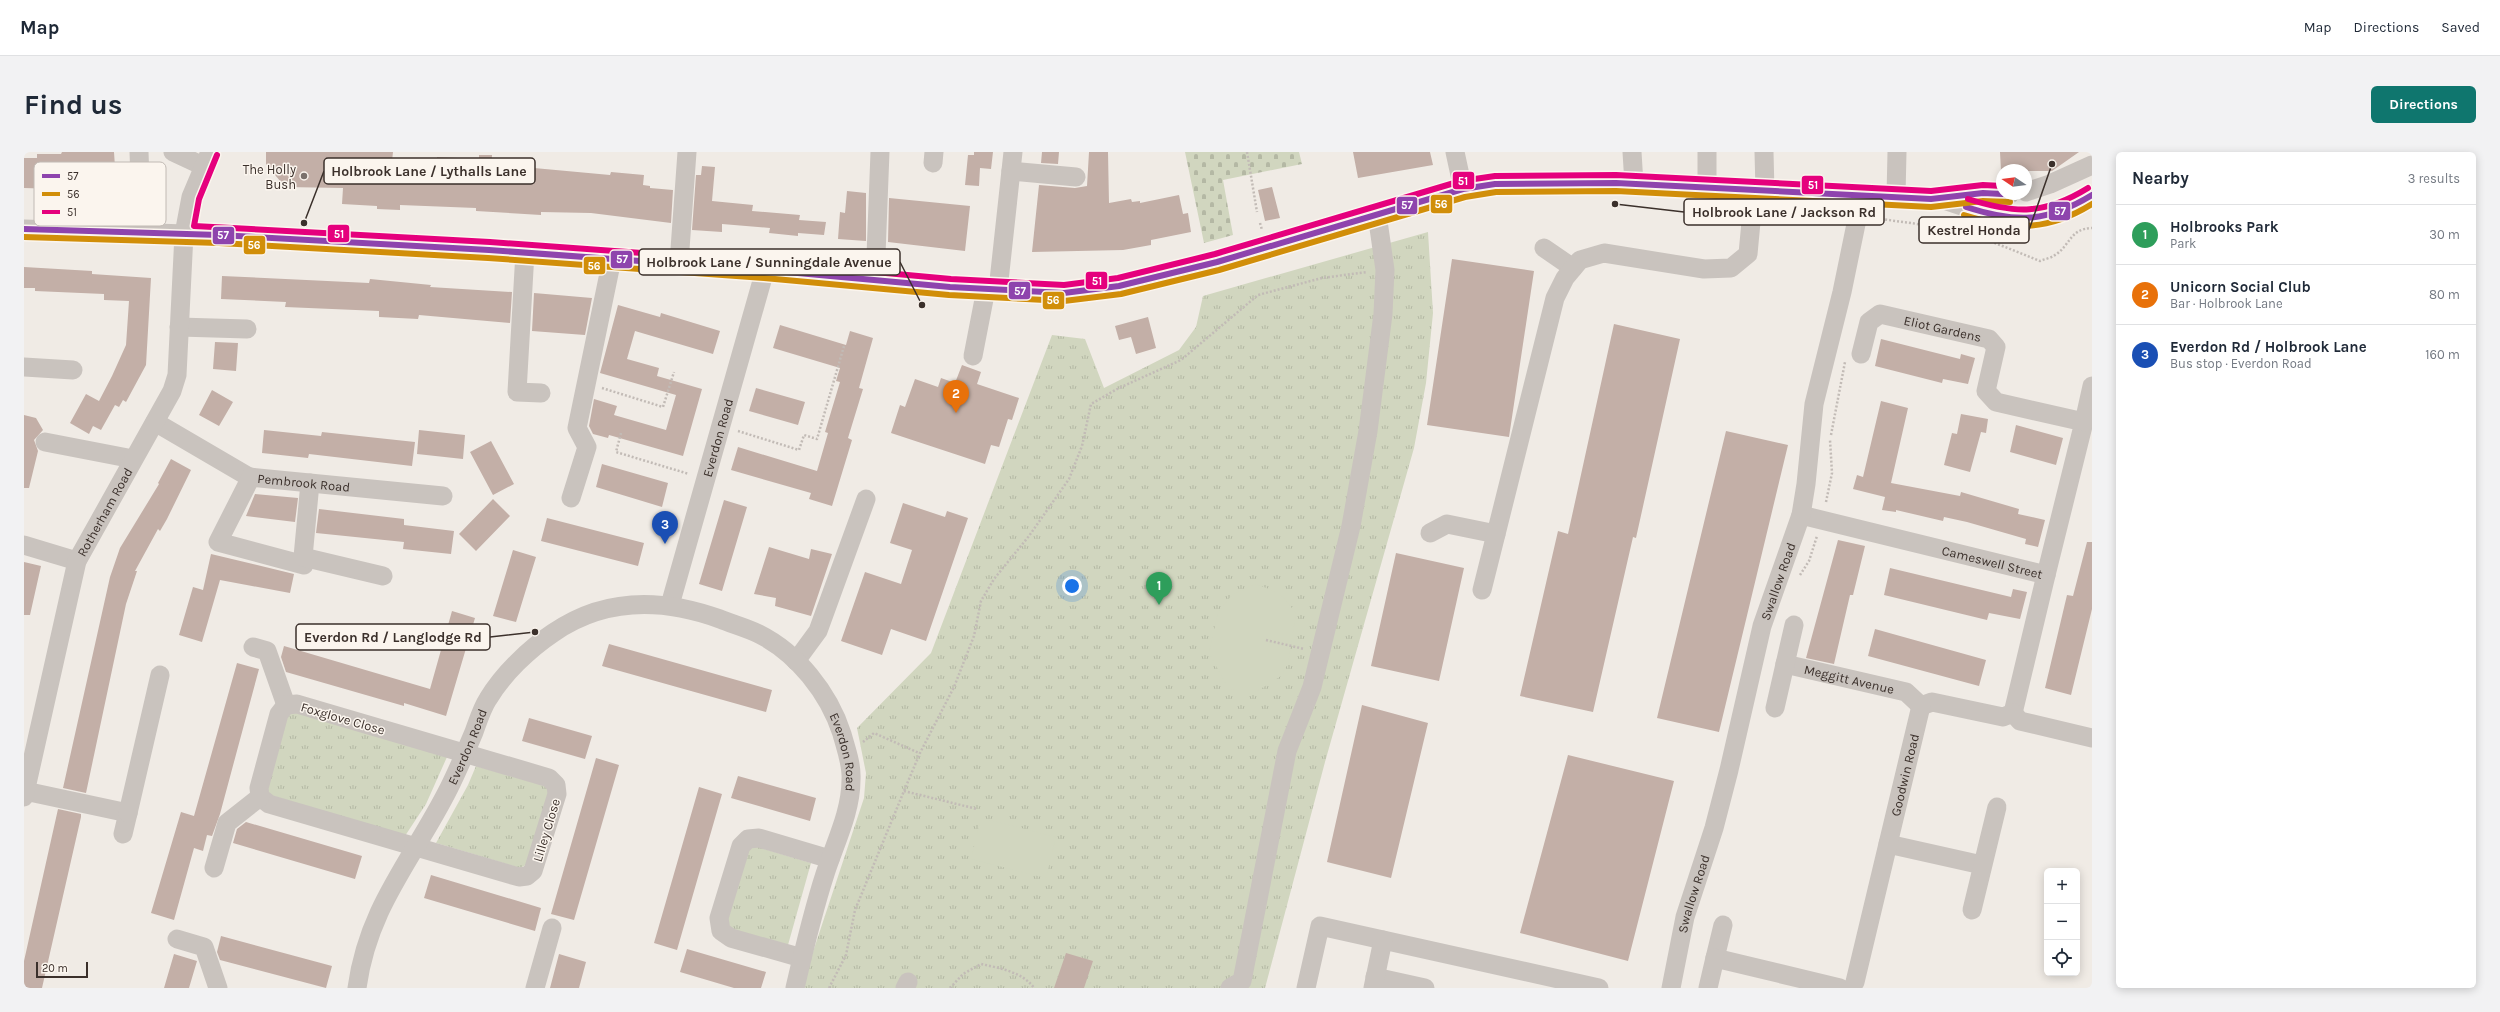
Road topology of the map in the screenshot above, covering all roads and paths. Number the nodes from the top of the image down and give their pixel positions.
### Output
1 (139, 152) edge
2 (173, 152) edge
3 (687, 152) edge
4 (880, 152) edge
5 (1013, 152) edge
6 (1247, 152) edge
7 (1455, 152) edge
8 (1632, 152) edge
9 (1707, 152) edge
10 (1764, 152) edge
11 (1897, 152) edge
12 (206, 159) edge
13 (139, 162) edge
14 (2092, 165) edge
15 (1011, 171) junction
16 (1076, 177) dead end
17 (1634, 184) junction
18 (1707, 188) junction
19 (1463, 189) junction
20 (2032, 190) edge
21 (1760, 191) junction
22 (1996, 193) edge
23 (1862, 195) junction
24 (1896, 196) junction
25 (1940, 198) junction
26 (2088, 201) edge
27 (1257, 212) dead end
28 (1377, 214) junction
29 (1893, 221) dead end
30 (2092, 228) edge
31 (24, 229) edge
32 (184, 234) junction
33 (1544, 248) dead end
34 (525, 252) junction
35 (612, 259) junction
36 (679, 264) junction
37 (1573, 268) junction
38 (765, 270) junction
39 (1385, 270) junction
40 (875, 281) junction
41 (992, 290) junction
42 (179, 327) junction
43 (247, 329) dead end
44 (844, 346) dead end
45 (1861, 354) dead end
46 (973, 356) dead end
47 (24, 367) edge
48 (73, 370) dead end
49 (674, 372) dead end
50 (587, 383) junction
51 (2092, 386) edge
52 (541, 393) dead end
53 (155, 422) junction
54 (2084, 422) junction
55 (722, 426) junction
56 (621, 433) dead end
57 (45, 442) dead end
58 (134, 459) junction
59 (251, 477) junction
60 (706, 479) junction
61 (310, 483) junction
62 (443, 496) dead end
63 (571, 498) dead end
64 (866, 499) dead end
65 (1801, 515) junction
66 (1430, 532) dead end
67 (1496, 534) junction
68 (24, 545) edge
69 (77, 561) junction
70 (304, 565) dead end
71 (2046, 575) junction
72 (383, 576) dead end
73 (1482, 590) dead end
74 (670, 605) junction
75 (1794, 624) dead end
76 (1266, 640) dead end
77 (253, 647) dead end
78 (1320, 652) junction
79 (796, 661) junction
80 (1786, 664) junction
81 (160, 675) dead end
82 (286, 706) junction
83 (1921, 706) junction
84 (1775, 708) dead end
85 (2013, 713) junction
86 (2092, 738) edge
87 (846, 748) junction
88 (466, 753) junction
89 (920, 753) junction
90 (904, 790) junction
91 (25, 794) edge
92 (260, 797) junction
93 (1997, 807) dead end
94 (977, 809) dead end
95 (128, 813) junction
96 (123, 834) dead end
97 (1888, 844) junction
98 (415, 846) junction
99 (830, 859) junction
100 (1982, 865) junction
101 (214, 868) dead end
102 (1972, 910) dead end
103 (1723, 925) dead end
104 (552, 928) dead end
105 (177, 939) dead end
106 (1383, 940) junction
107 (802, 958) junction
108 (1715, 958) junction
109 (1374, 982) edge
110 (1849, 987) edge
111 (218, 988) edge
112 (357, 988) edge
113 (535, 988) edge
114 (795, 988) edge
115 (829, 988) edge
116 (950, 988) edge
117 (1034, 988) edge
118 (1230, 988) edge
119 (1306, 988) edge
120 (1425, 988) edge
121 (1599, 988) edge
122 (1671, 988) edge
123 (1708, 988) edge

1 - 13 street
2 - 12 street
3 - 36 street
4 - 40 street
5 - 15 street
6 - 27 path
7 - 19 street
8 - 17 street
9 - 18 street
10 - 21 street
11 - 24 street
12 - 32 street, Rotherham Road
14 - 20 street
15 - 16 street
15 - 41 street
17 - 18 street
17 - 19 street
18 - 21 street
19 - 28 street
21 - 23 street
21 - 37 street
22 - 25 street
23 - 24 street
23 - 65 street, Swallow Road
24 - 25 street
25 - 26 street
28 - 39 street
28 - 41 street
29 - 30 path
31 - 32 street
32 - 34 street
32 - 42 street, Rotherham Road
33 - 37 street
34 - 35 street
34 - 52 street
35 - 36 street
35 - 50 street
36 - 38 street
37 - 67 street
38 - 40 street
38 - 55 street, Everdon Road
39 - 78 street
39 - 89 path
40 - 41 street
41 - 46 street
42 - 43 street
42 - 53 street, Rotherham Road
44 - 55 path
45 - 54 street, Eliot Gardens
47 - 48 street
49 - 50 path
50 - 63 street
51 - 54 street
53 - 58 street, Rotherham Road
53 - 59 street, Pembrook Road
54 - 71 street
55 - 60 street, Everdon Road
56 - 60 path
57 - 58 street
58 - 69 street, Rotherham Road
59 - 61 street, Pembrook Road
59 - 70 street
60 - 74 street, Everdon Road
61 - 62 street, Pembrook Road
61 - 72 street
64 - 79 street
65 - 71 street, Cameswell Street
65 - 122 street, Swallow Road
66 - 67 street
67 - 73 street
68 - 69 street
69 - 91 street, Rotherham Road
71 - 85 street, Cameswell Street
74 - 79 street, Everdon Road
74 - 88 street, Everdon Road
75 - 80 street
76 - 78 path
77 - 82 street
78 - 118 street
79 - 87 street, Everdon Road
80 - 83 street, Meggitt Avenue
80 - 84 street
81 - 95 street
82 - 88 street, Foxglove Close
82 - 92 street, Foxglove Close
83 - 85 street
83 - 97 street, Goodwin Road
85 - 86 street
87 - 89 path
87 - 99 street, Everdon Road
88 - 98 street, Everdon Road
88 - 98 street, Lilley Close
89 - 90 path
90 - 94 path
90 - 115 path
91 - 95 street
92 - 98 street
92 - 101 street
93 - 100 street
95 - 96 street
97 - 100 street
97 - 110 street, Goodwin Road
98 - 112 street, Everdon Road
99 - 107 street, Everdon Road
99 - 107 street
100 - 102 street
103 - 108 street
104 - 113 street
105 - 111 street
106 - 109 street
106 - 119 street
106 - 121 street
107 - 114 street, Everdon Road
108 - 110 street
108 - 123 street
109 - 120 street
116 - 117 path

